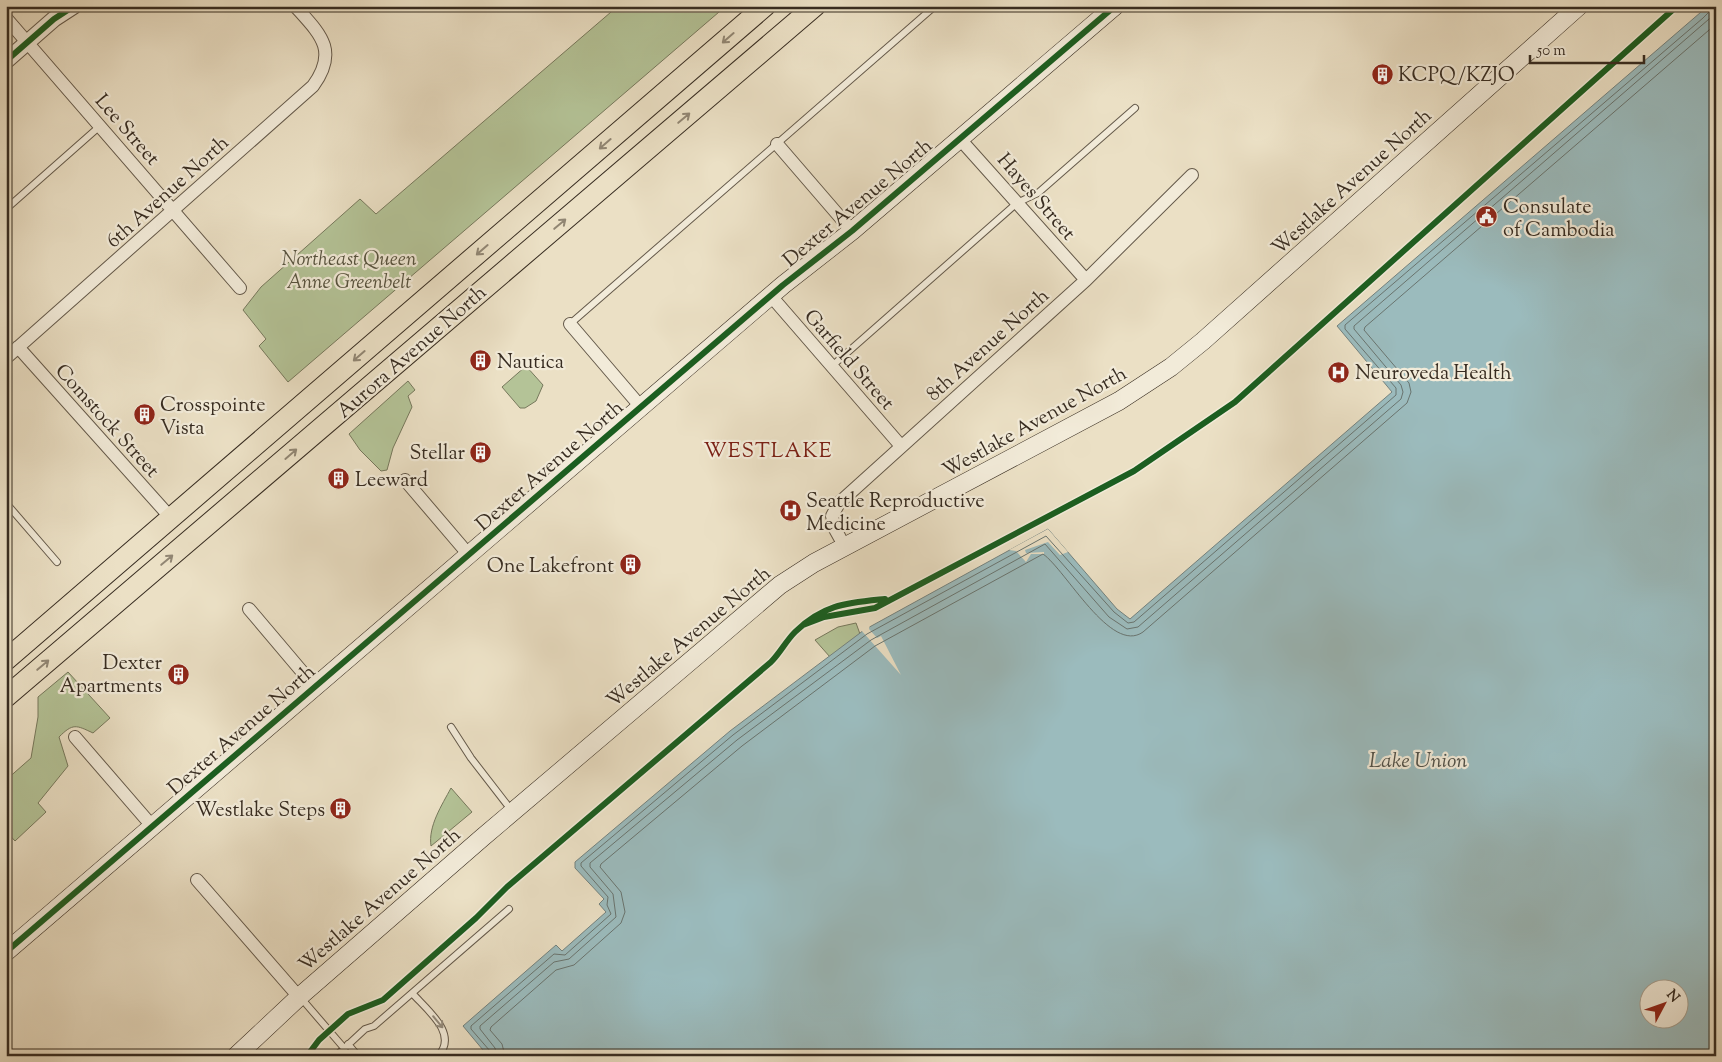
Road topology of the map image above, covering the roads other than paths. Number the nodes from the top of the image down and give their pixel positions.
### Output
1 (74, 6) edge
2 (295, 6) edge
3 (765, 6) edge
4 (815, 6) edge
5 (935, 6) edge
6 (1115, 6) edge
7 (1579, 6) edge
8 (6, 18) edge
9 (27, 42) junction
10 (6, 61) edge
11 (1135, 108) dead end
12 (100, 126) junction
13 (959, 138) junction
14 (777, 144) junction
15 (1192, 175) dead end
16 (1017, 203) junction
17 (6, 209) edge
18 (173, 211) junction
19 (852, 231) junction
20 (1086, 280) junction
21 (240, 288) dead end
22 (771, 296) junction
23 (570, 324) joint
24 (18, 347) junction
25 (6, 358) edge
26 (832, 366) junction
27 (641, 408) junction
28 (901, 446) junction
29 (405, 480) dead end
30 (6, 503) edge
31 (171, 518) junction
32 (845, 547) junction
33 (469, 555) junction
34 (57, 562) dead end
35 (249, 609) dead end
36 (6, 660) edge
37 (315, 687) junction
38 (6, 697) edge
39 (451, 727) dead end
40 (75, 737) dead end
41 (512, 812) junction
42 (152, 826) junction
43 (197, 880) dead end
44 (509, 909) dead end
45 (6, 952) edge
46 (412, 993) junction
47 (300, 997) junction
48 (346, 1046) junction
49 (337, 1055) edge
50 (236, 1056) edge
51 (358, 1056) edge
52 (438, 1056) edge

1 - 9 street
2 - 18 street, 6th Avenue North
3 -> 31 highway, Aurora Avenue North
38 -> 4 highway, Aurora Avenue North
5 - 14 lane
6 - 13 main road, Dexter Avenue North
7 - 32 main road, Westlake Avenue North
8 - 9 street, Lee Street
9 - 10 street
9 - 12 street, Lee Street
11 - 16 lane
12 - 17 lane
12 - 18 street, Lee Street
13 - 16 street, Hayes Street
13 - 19 main road, Dexter Avenue North
14 - 19 street
14 - 23 lane
15 - 20 street, 8th Avenue North
16 - 20 street, Hayes Street
16 - 26 lane
18 - 21 street, Lee Street
18 - 24 street, 6th Avenue North
19 - 22 main road, Dexter Avenue North
20 - 28 street, 8th Avenue North
22 - 26 street, Garfield Street
22 - 27 main road, Dexter Avenue North
23 - 27 street
24 - 25 street, 6th Avenue North
24 - 31 street, Comstock Street
26 - 28 street, Garfield Street
27 - 33 main road, Dexter Avenue North
28 - 32 street, 8th Avenue North
29 - 33 street
30 - 34 lane
31 - 36 highway, Aurora Avenue North
32 - 41 main road, Westlake Avenue North
33 - 37 main road, Dexter Avenue North
35 - 37 street
37 - 42 main road, Dexter Avenue North
39 - 41 lane
40 - 42 street
41 - 47 main road, Westlake Avenue North
42 - 45 main road, Dexter Avenue North
43 - 47 street
44 - 46 lane
46 - 48 lane
46 -> 52 lane
47 - 48 lane
47 - 50 main road, Westlake Avenue North
48 - 49 lane
48 - 51 lane

